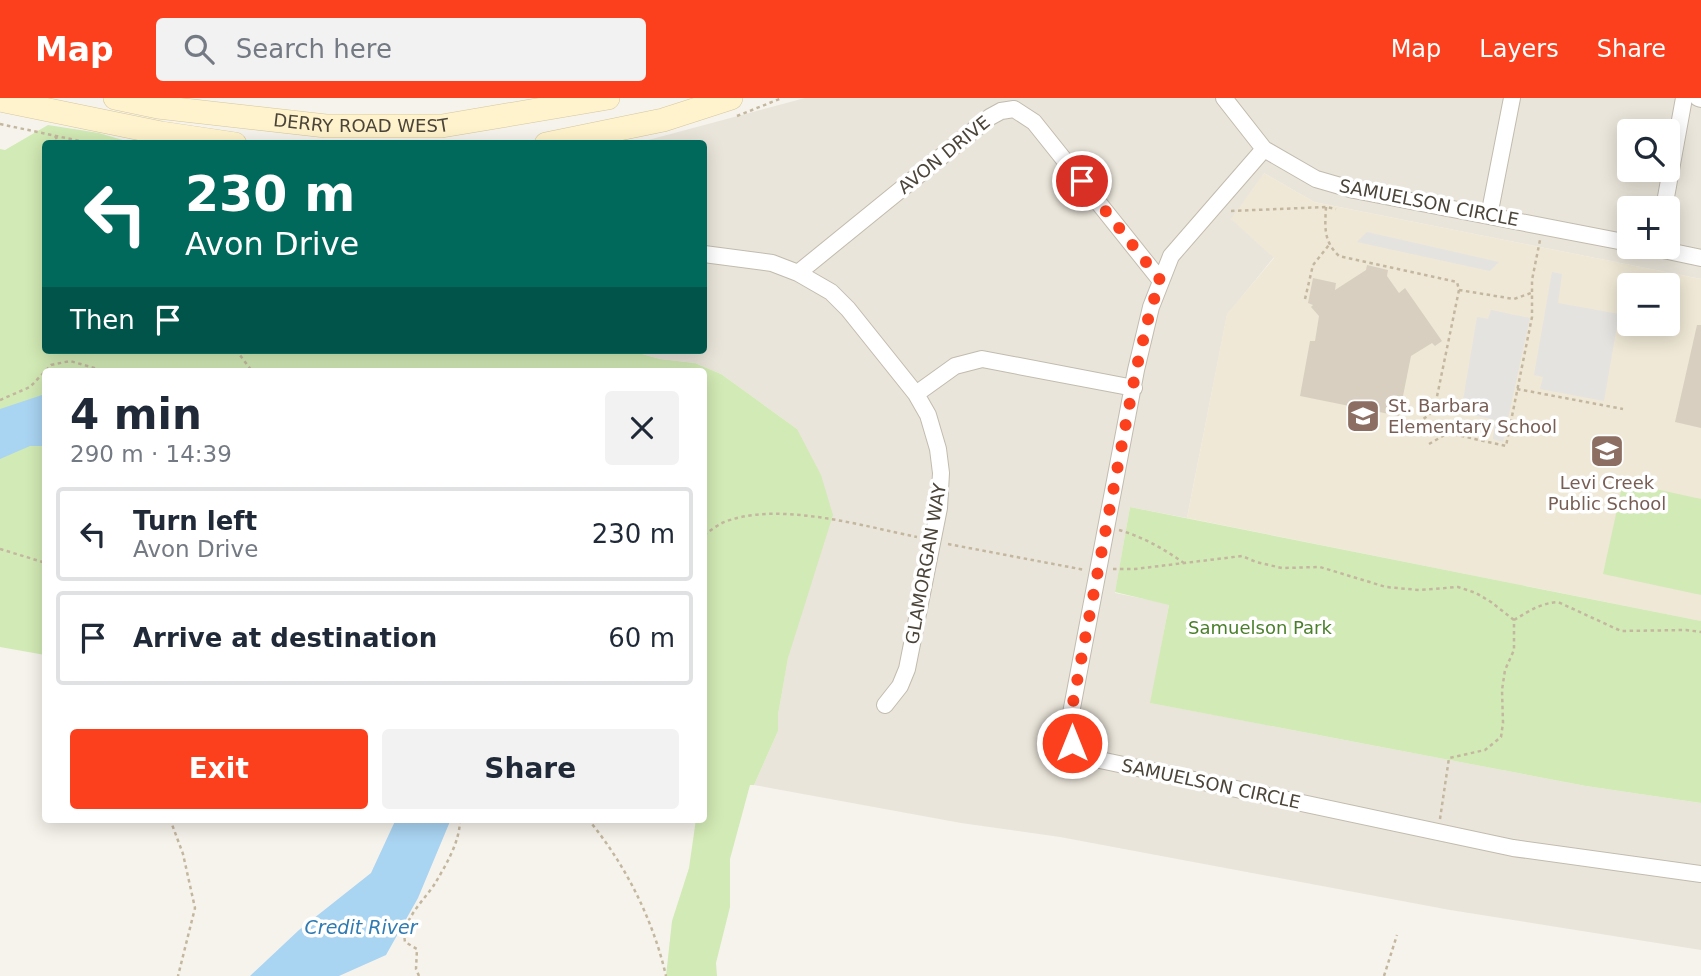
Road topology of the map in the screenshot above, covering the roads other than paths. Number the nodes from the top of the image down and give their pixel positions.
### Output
1 (115, 98) edge
2 (608, 98) edge
3 (731, 98) edge
4 (1224, 98) edge
5 (1512, 98) edge
6 (1684, 98) edge
7 (0, 100) edge
8 (208, 140) edge
9 (566, 140) edge
10 (1264, 149) junction
11 (1666, 196) edge
12 (1489, 216) junction
13 (1617, 241) edge
14 (1680, 253) edge
15 (707, 254) edge
16 (1701, 258) edge
17 (798, 273) junction
18 (1161, 281) junction
19 (1134, 388) junction
20 (916, 394) junction
21 (885, 705) dead end
22 (1701, 874) edge

1 - 2 main road, DERRY ROAD WEST
3 - 9 main road
4 - 10 street
5 - 12 street
6 - 11 street
7 - 8 main road
10 - 12 street, SAMUELSON CIRCLE
10 - 18 street, SAMUELSON CIRCLE
12 - 13 street, SAMUELSON CIRCLE
14 - 16 street
15 - 17 street, GLAMORGAN WAY
17 - 18 street, AVON DRIVE
17 - 20 street, GLAMORGAN WAY
18 - 19 street, SAMUELSON CIRCLE
19 - 20 street
19 - 22 street, SAMUELSON CIRCLE
20 - 21 street, GLAMORGAN WAY

